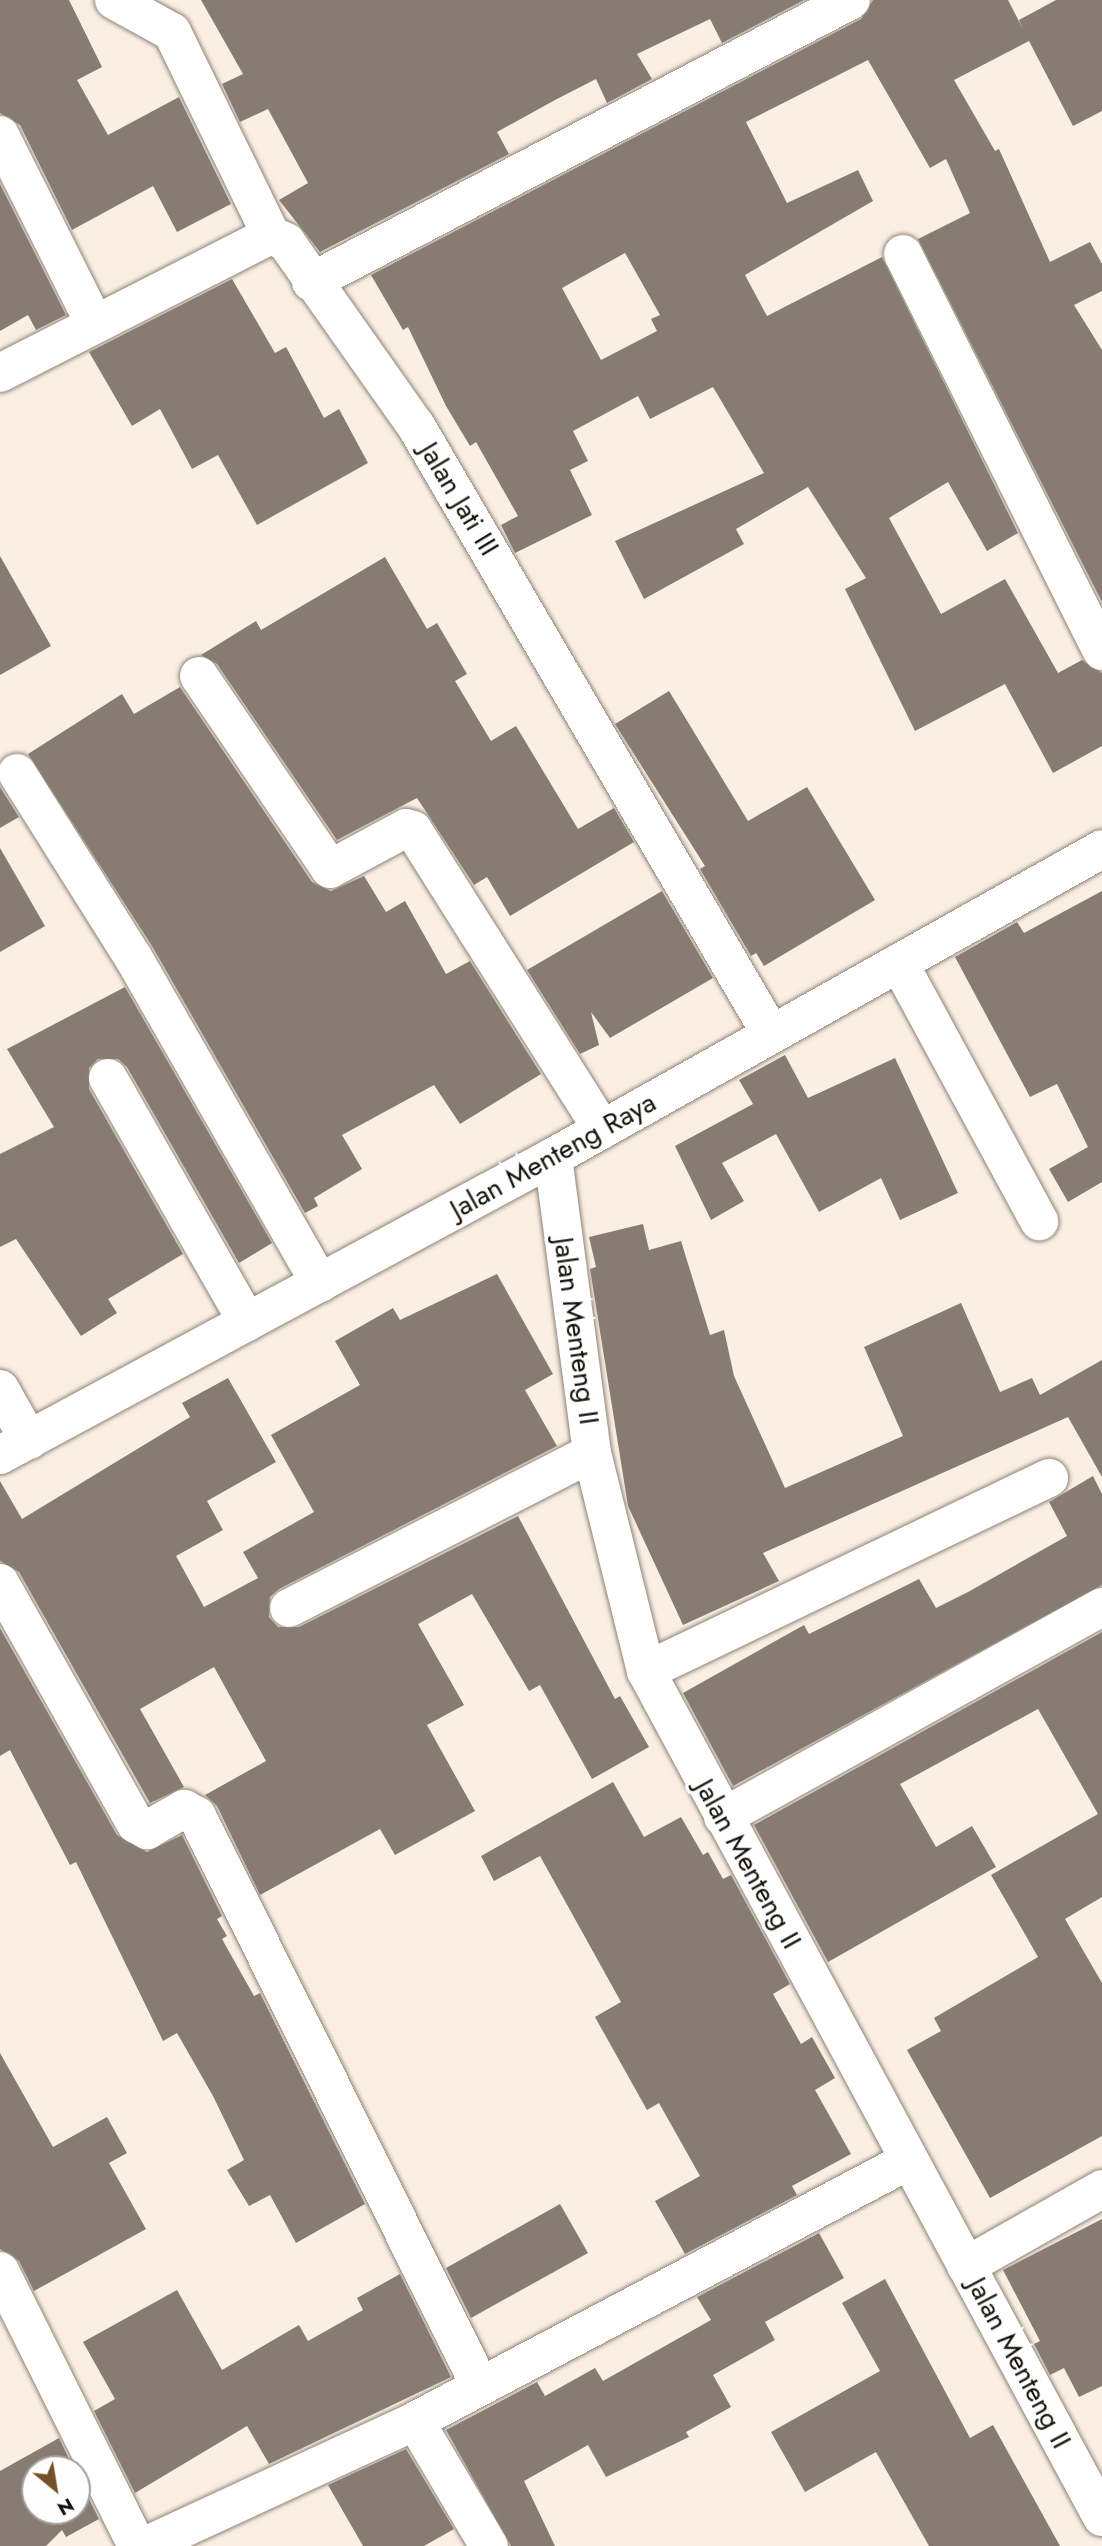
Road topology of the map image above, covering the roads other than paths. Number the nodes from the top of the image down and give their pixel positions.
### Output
1 (114, 0) edge
2 (851, 0) edge
3 (0, 135) edge
4 (271, 235) junction
5 (903, 254) dead end
6 (312, 282) junction
7 (94, 323) junction
8 (0, 373) edge
9 (1102, 651) edge
10 (199, 676) dead end
11 (16, 773) dead end
12 (1102, 849) edge
13 (899, 963) junction
14 (771, 1034) junction
15 (108, 1078) dead end
16 (602, 1129) junction
17 (553, 1157) junction
18 (1040, 1221) dead end
19 (320, 1283) junction
20 (247, 1322) junction
21 (0, 1389) edge
22 (14, 1448) edge
23 (592, 1453) junction
24 (1049, 1478) dead end
25 (0, 1583) edge
26 (1102, 1606) edge
27 (289, 1608) dead end
28 (646, 1671) junction
29 (723, 1817) junction
30 (908, 2161) junction
31 (1102, 2189) edge
32 (966, 2266) junction
33 (0, 2271) edge
34 (480, 2386) junction
35 (415, 2420) junction
36 (1102, 2517) edge
37 (137, 2546) edge
38 (145, 2546) edge
39 (489, 2546) edge

1 - 4 street, Jalan Jati III
2 - 6 street
3 - 7 street
4 - 6 street, Jalan Jati III
4 - 7 street
5 - 9 street
6 - 14 street, Jalan Jati III
7 - 8 street
10 - 16 street
11 - 19 street
12 - 13 street, Jalan Menteng Raya
13 - 14 street, Jalan Menteng Raya
13 - 18 street
14 - 16 street, Jalan Menteng Raya
15 - 20 street
16 - 17 street, Jalan Menteng Raya
17 - 19 street, Jalan Menteng Raya
17 - 23 street, Jalan Menteng II
19 - 20 street, Jalan Menteng Raya
20 - 22 street, Jalan Menteng Raya
21 - 22 street
23 - 27 street
23 - 28 street, Jalan Menteng II
24 - 28 street
25 - 34 street
26 - 29 street
28 - 29 street, Jalan Menteng II
29 - 30 street, Jalan Menteng II
30 - 32 street, Jalan Menteng II
30 - 34 street
31 - 32 street
32 - 36 street, Jalan Menteng II
33 - 37 street
34 - 35 street
35 - 38 street
35 - 39 street

